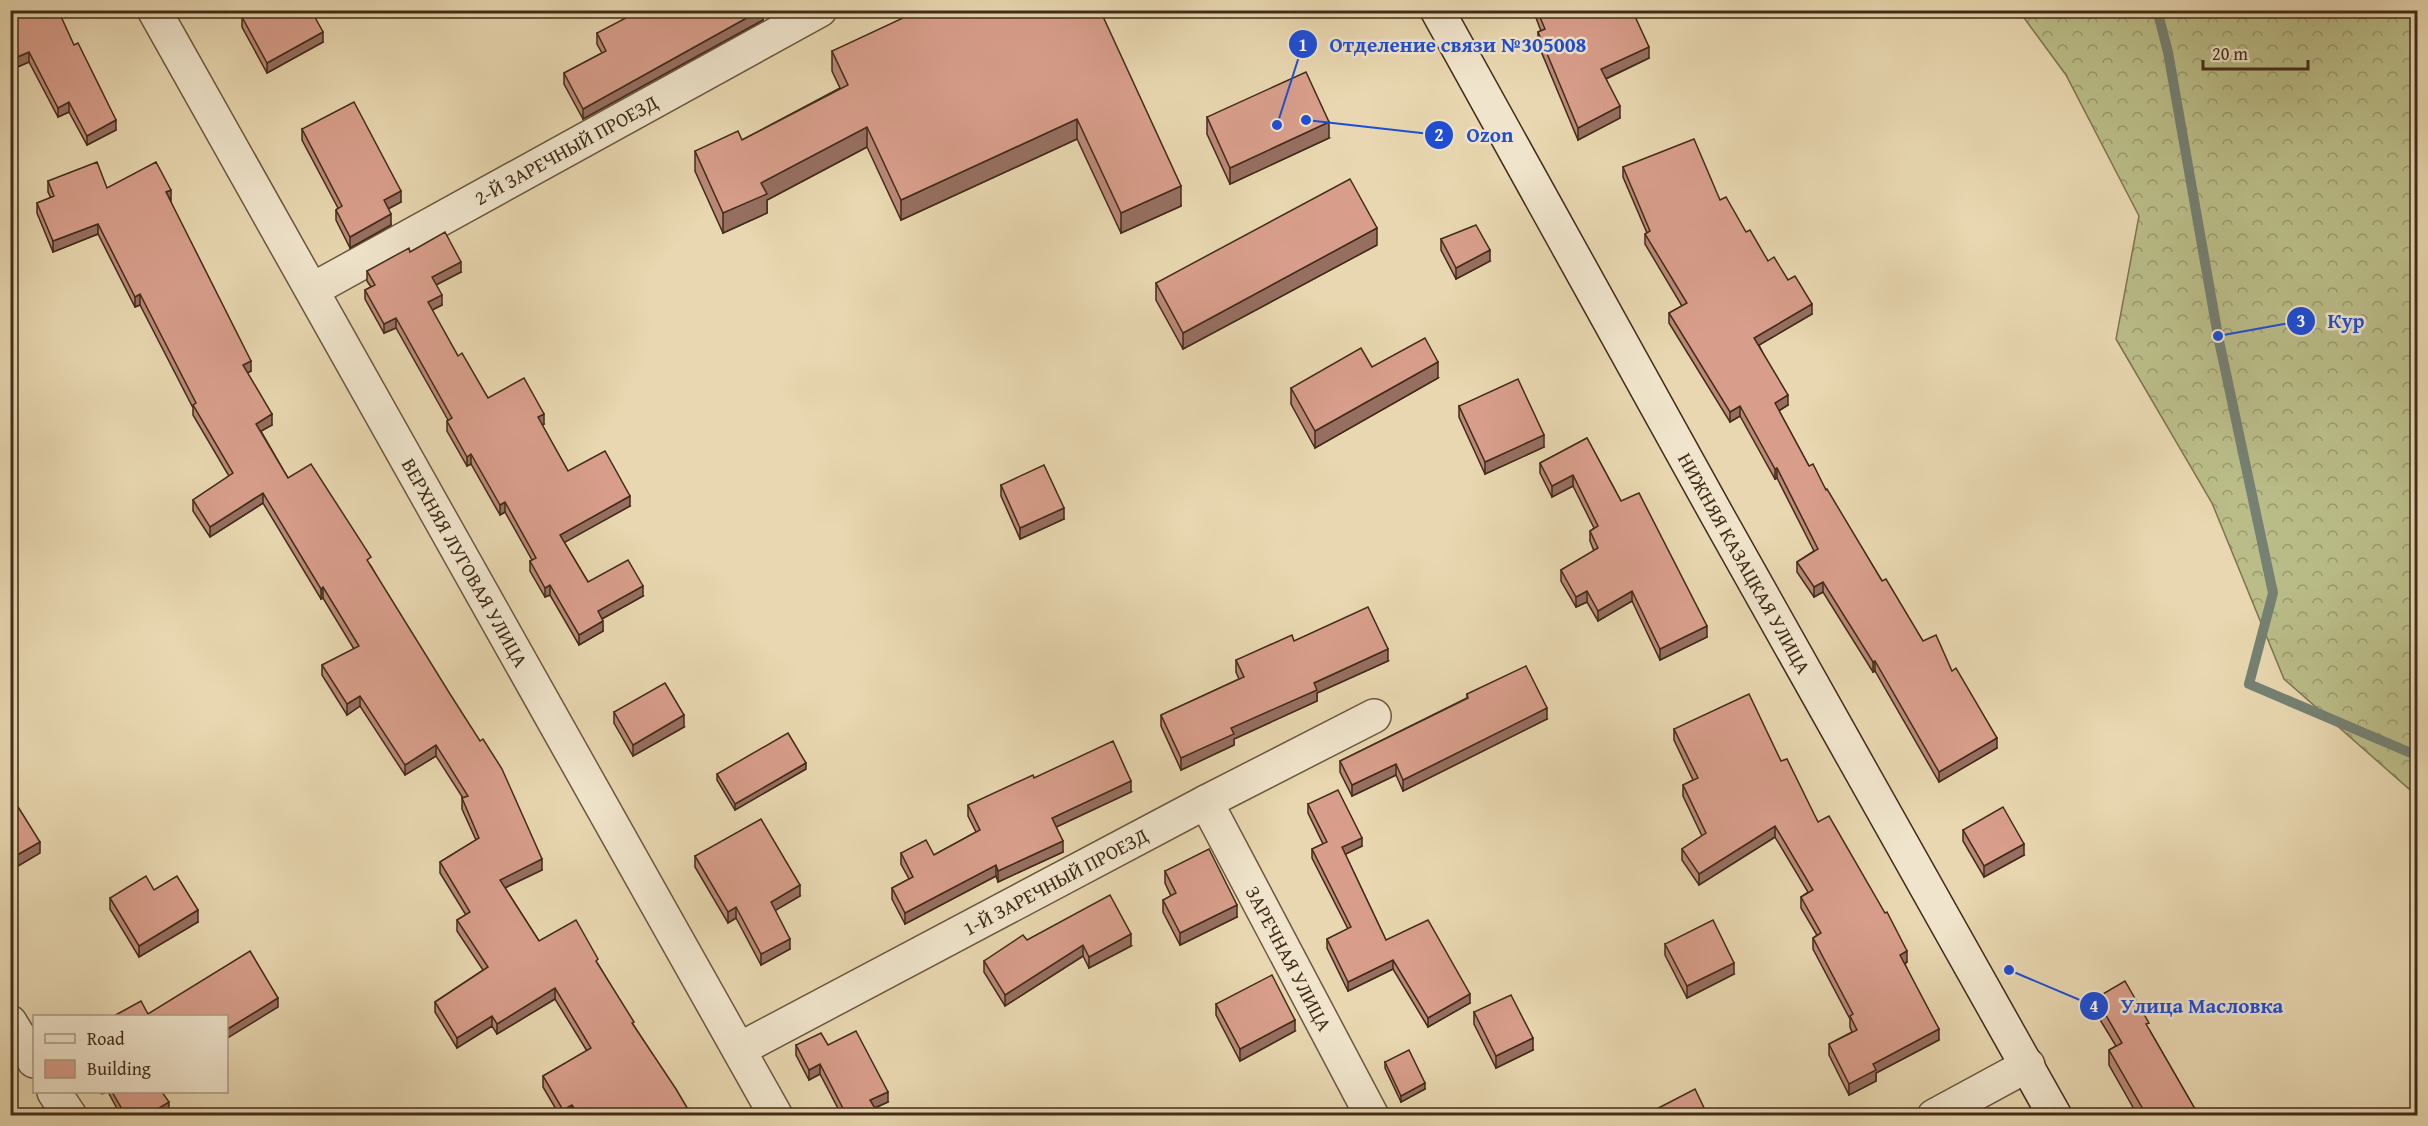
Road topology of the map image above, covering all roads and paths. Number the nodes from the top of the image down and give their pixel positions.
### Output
1 (154, 10) edge
2 (1437, 10) edge
3 (810, 13) edge
4 (312, 290) junction
5 (1374, 716) dead end
6 (1206, 802) junction
7 (10, 1022) edge
8 (740, 1049) junction
9 (33, 1059) edge
10 (2028, 1065) junction
11 (55, 1093) edge
12 (70, 1116) edge
13 (776, 1116) edge
14 (1372, 1116) edge
15 (1934, 1116) edge
16 (2055, 1116) edge

1 - 4 street, ВЕРХНЯЯ ЛУГОВАЯ УЛИЦА
2 - 10 street, НИЖНЯЯ КАЗАЦКАЯ УЛИЦА
3 - 4 street, 2-Й ЗАРЕЧНЫЙ ПРОЕЗД
4 - 8 street, ВЕРХНЯЯ ЛУГОВАЯ УЛИЦА
5 - 6 street, 1-Й ЗАРЕЧНЫЙ ПРОЕЗД
6 - 8 street, 1-Й ЗАРЕЧНЫЙ ПРОЕЗД
6 - 14 street, ЗАРЕЧНАЯ УЛИЦА
7 - 9 street
8 - 13 street, ВЕРХНЯЯ ЛУГОВАЯ УЛИЦА
10 - 15 street
10 - 16 street, НИЖНЯЯ КАЗАЦКАЯ УЛИЦА
11 - 12 street

